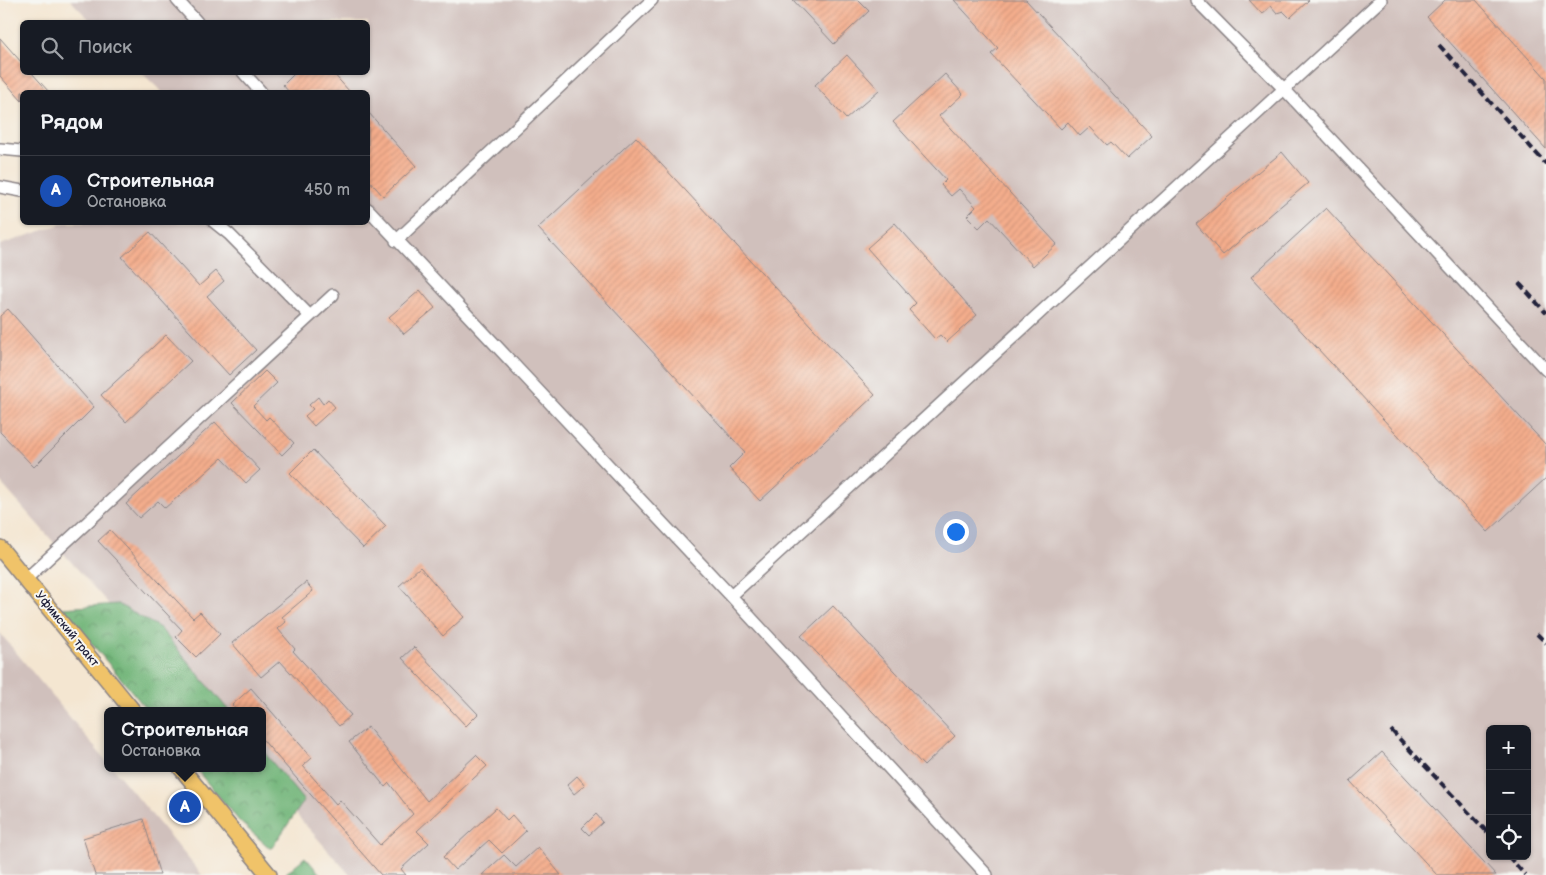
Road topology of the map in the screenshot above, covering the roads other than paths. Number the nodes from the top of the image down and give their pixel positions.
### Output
1 (176, 0) edge
2 (652, 0) edge
3 (1196, 0) edge
4 (1381, 0) edge
5 (195, 20) edge
6 (246, 75) edge
7 (1284, 89) junction
8 (259, 90) edge
9 (0, 149) edge
10 (20, 151) edge
11 (0, 187) edge
12 (20, 191) edge
13 (370, 211) edge
14 (218, 225) edge
15 (396, 241) junction
16 (333, 295) dead end
17 (310, 316) junction
18 (1546, 370) edge
19 (0, 548) edge
20 (26, 579) junction
21 (731, 596) junction
22 (130, 707) edge
23 (184, 772) edge
24 (269, 875) edge
25 (987, 875) edge

1 - 5 lane
2 - 15 lane
3 - 7 lane
4 - 7 lane
6 - 8 lane
7 - 18 lane
7 - 21 lane
9 - 10 lane
11 - 12 lane
13 - 15 lane
14 - 17 lane
15 - 21 lane
16 - 17 lane
17 - 20 lane
19 - 20 main road, Уфимский тракт
20 - 22 main road, Уфимский тракт
21 - 25 lane
23 - 24 main road

